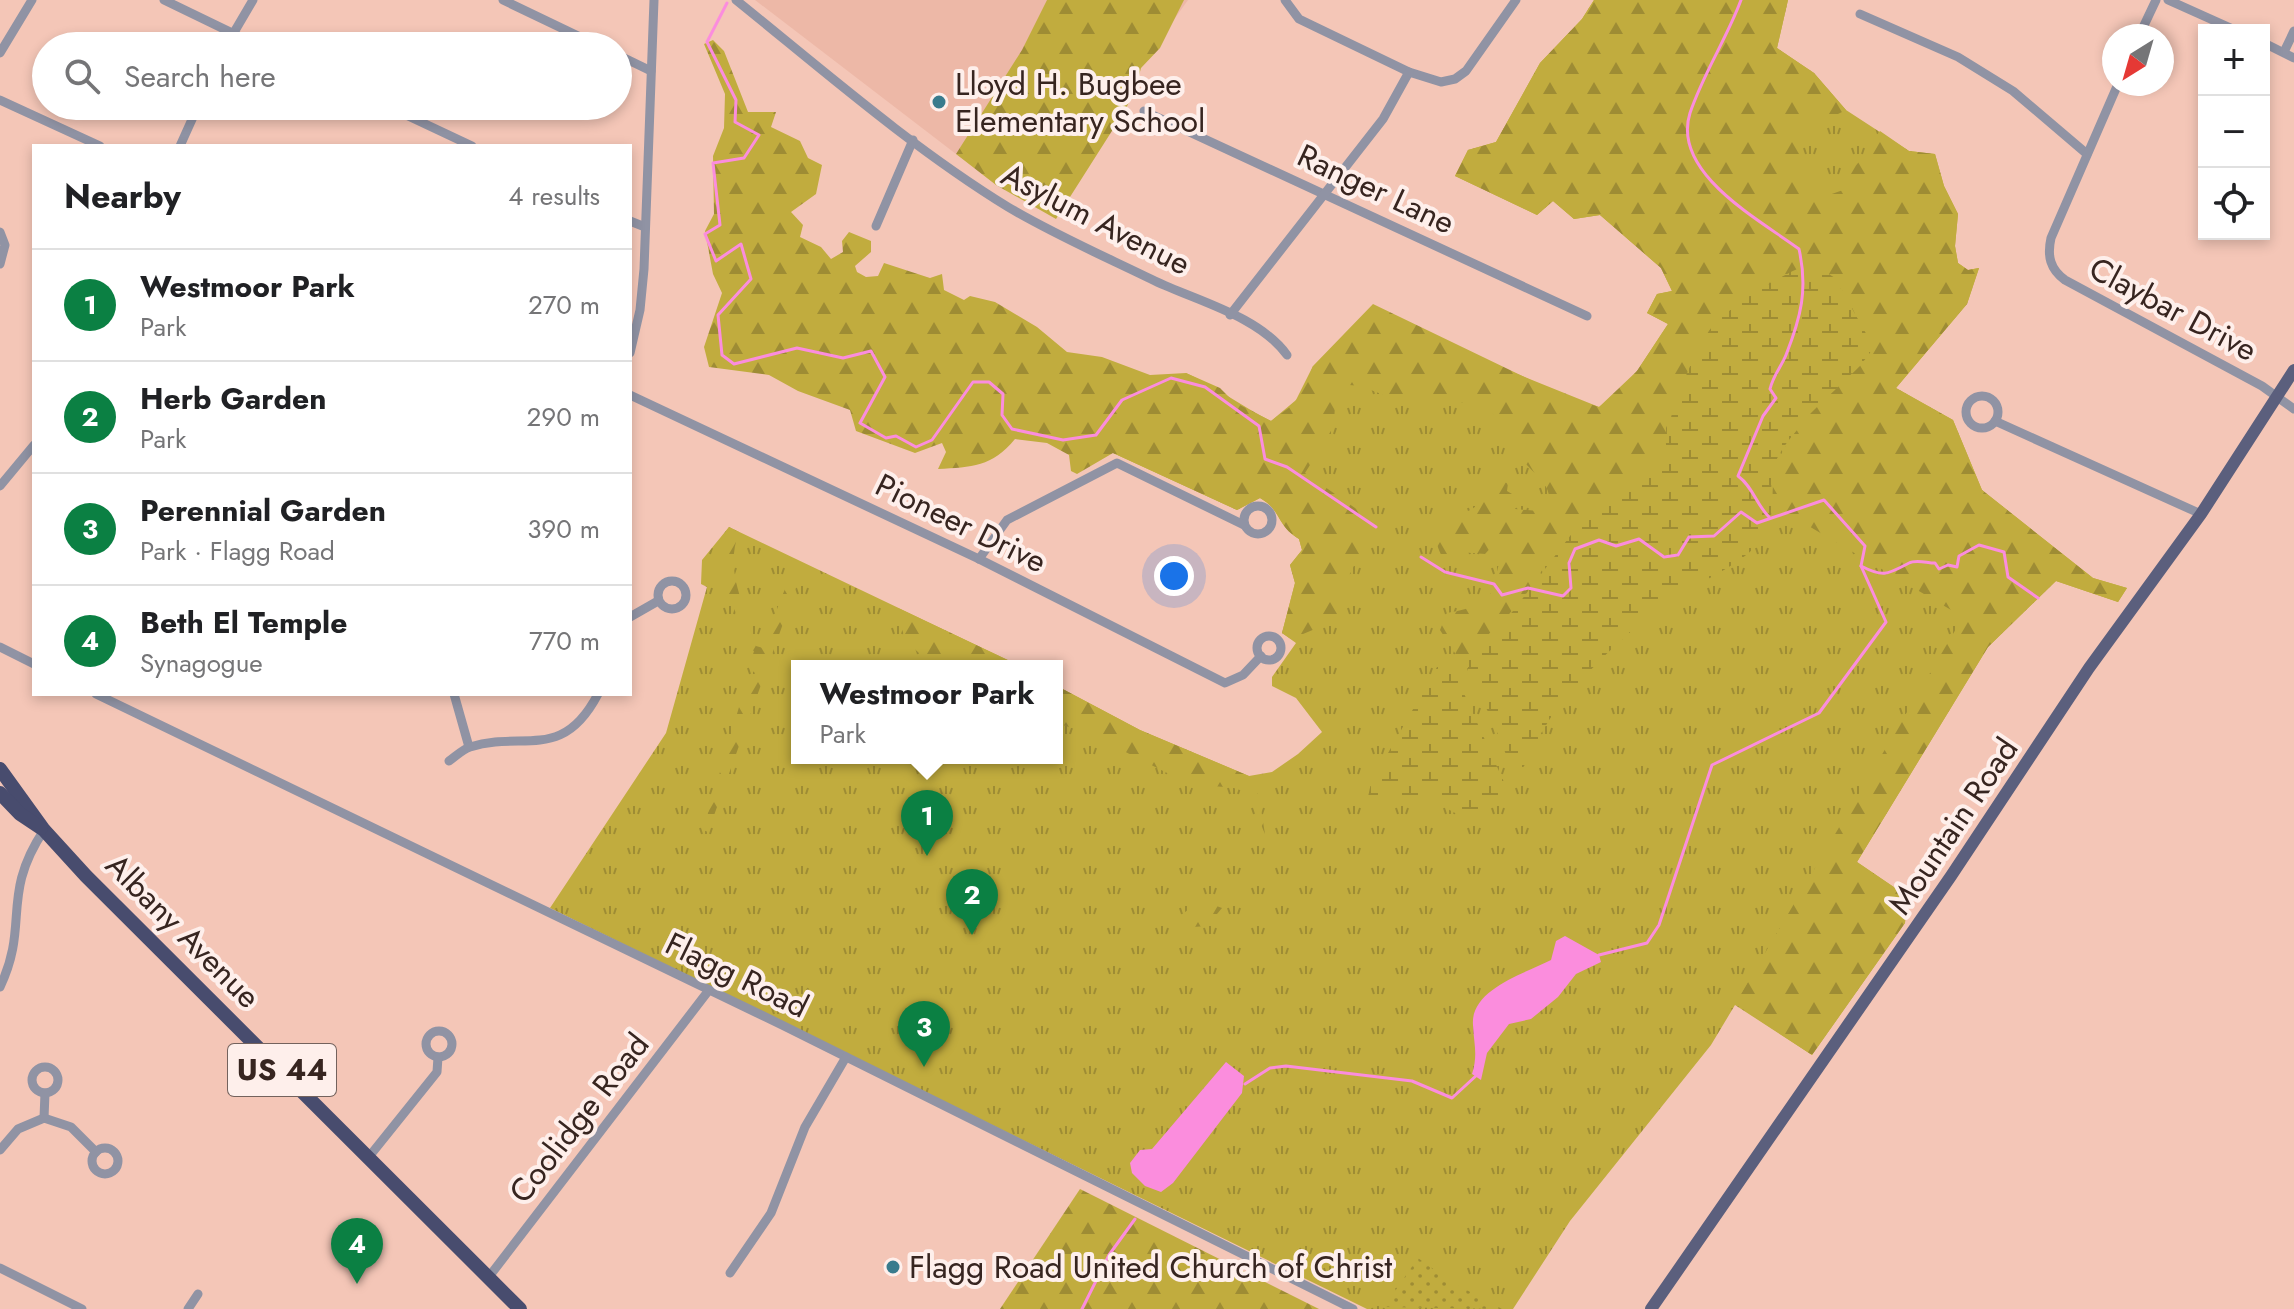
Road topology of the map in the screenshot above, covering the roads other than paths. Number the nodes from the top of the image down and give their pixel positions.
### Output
1 (32, 0) edge
2 (164, 0) edge
3 (253, 0) edge
4 (503, 0) edge
5 (654, 0) edge
6 (736, 0) edge
7 (1285, 0) edge
8 (1516, 0) edge
9 (2156, 0) edge
10 (2168, 0) edge
11 (1860, 14) dead end
12 (2145, 24) edge
13 (2222, 24) edge
14 (2294, 31) edge
15 (231, 32) edge
16 (234, 32) edge
17 (570, 32) edge
18 (2270, 46) edge
19 (2284, 52) junction
20 (0, 53) edge
21 (2294, 58) edge
22 (632, 62) edge
23 (651, 71) junction
24 (1409, 72) junction
25 (2113, 96) edge
26 (0, 100) edge
27 (1144, 111) dead end
28 (32, 115) edge
29 (43, 120) edge
30 (192, 120) edge
31 (417, 120) edge
32 (913, 140) junction
33 (96, 144) edge
34 (181, 144) edge
35 (468, 144) edge
36 (2087, 154) junction
37 (1324, 194) junction
38 (632, 222) edge
39 (876, 226) dead end
40 (645, 227) junction
41 (0, 232) edge
42 (0, 264) edge
43 (1230, 315) junction
44 (1587, 316) dead end
45 (632, 344) edge
46 (1287, 355) dead end
47 (2294, 370) edge
48 (632, 396) edge
49 (2277, 398) junction
50 (2294, 409) edge
51 (1995, 421) dead end
52 (32, 447) edge
53 (0, 486) edge
54 (2201, 514) junction
55 (1244, 525) dead end
56 (979, 559) junction
57 (658, 601) dead end
58 (632, 616) edge
59 (0, 647) edge
60 (1261, 656) dead end
61 (32, 663) edge
62 (100, 696) edge
63 (455, 696) edge
64 (597, 696) edge
65 (469, 747) junction
66 (449, 761) dead end
67 (0, 769) edge
68 (0, 793) edge
69 (44, 830) junction
70 (14, 860) dead end
71 (4, 915) dead end
72 (0, 987) edge
73 (709, 990) junction
74 (438, 1057) dead end
75 (846, 1057) junction
76 (45, 1093) dead end
77 (44, 1118) junction
78 (0, 1150) edge
79 (96, 1152) dead end
80 (368, 1158) junction
81 (0, 1268) edge
82 (730, 1273) dead end
83 (488, 1278) junction
84 (198, 1294) dead end
85 (82, 1309) edge
86 (188, 1309) edge
87 (520, 1309) edge
88 (1353, 1309) edge
89 (1651, 1309) edge

1 - 20 street
2 - 15 street
3 - 16 street
4 - 17 street
5 - 23 street
6 - 32 street, Asylum Avenue
7 - 24 street
8 - 24 street
9 - 12 street
10 - 13 street
11 - 36 street
14 - 19 street
18 - 19 street
19 - 21 street
22 - 23 street
23 - 40 street
24 - 37 street
25 - 36 street, Claybar Drive
26 - 28 street
27 - 37 street, Ranger Lane
29 - 33 street
30 - 34 street
31 - 35 street
32 - 39 street
32 - 43 street, Asylum Avenue
36 - 49 street, Claybar Drive
37 - 43 street
37 - 44 street, Ranger Lane
38 - 40 street
40 - 45 street
41 - 42 street
43 - 46 street, Asylum Avenue
47 - 49 main road, Mountain Road
48 - 56 street, Pioneer Drive
49 - 50 street
49 - 54 main road, Mountain Road
51 - 54 street
52 - 53 street
54 - 89 main road, Mountain Road
55 - 56 street
56 - 60 street, Pioneer Drive
57 - 58 street
59 - 61 street
62 - 73 street, Flagg Road
63 - 65 street
64 - 65 street
65 - 66 street
67 - 69 highway, Albany Avenue / US 44
68 - 69 highway, Albany Avenue / US 44
69 - 70 street
69 - 80 highway, Albany Avenue / US 44
71 - 72 street
73 - 75 street, Flagg Road
73 - 83 street, Coolidge Road
74 - 80 street
75 - 82 street
75 - 88 street, Flagg Road
76 - 77 street
77 - 78 street
77 - 79 street
80 - 83 highway, Albany Avenue / US 44
81 - 85 street
83 - 87 highway, Albany Avenue / US 44
84 - 86 street

